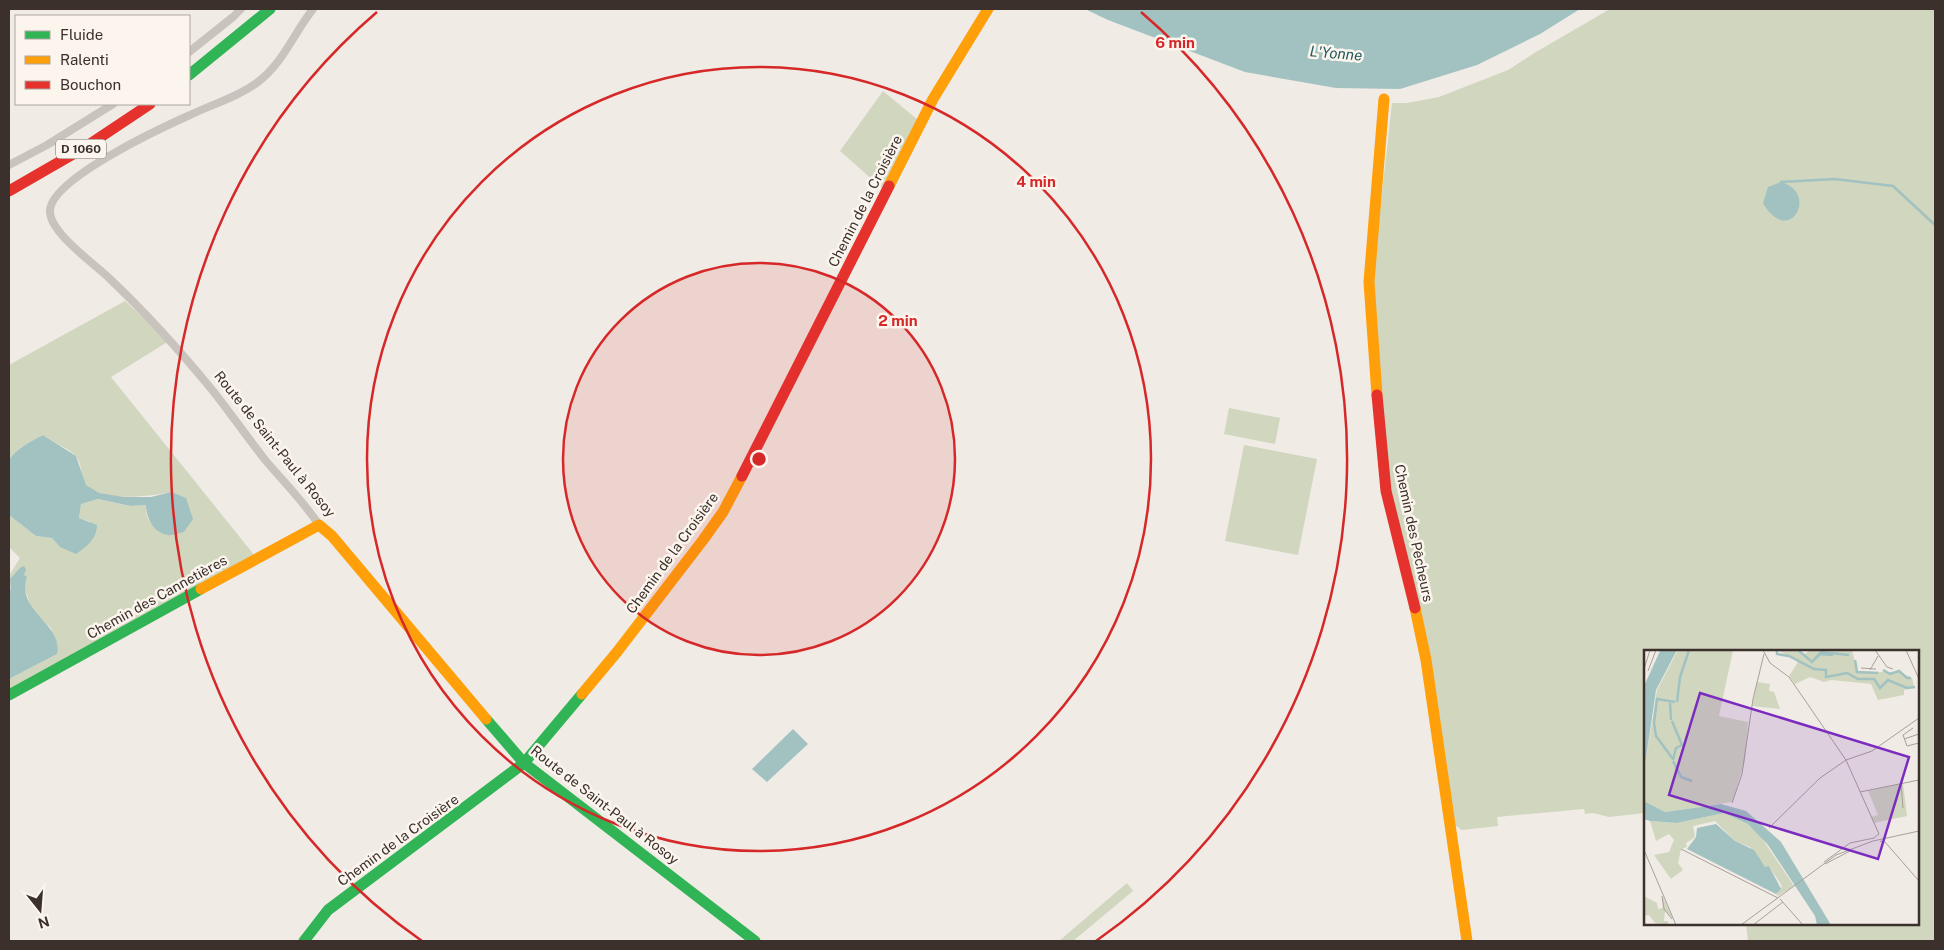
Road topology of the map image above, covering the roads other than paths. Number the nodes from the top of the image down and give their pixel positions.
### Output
1 (241, 9) edge
2 (270, 9) edge
3 (313, 9) edge
4 (988, 9) edge
5 (190, 51) edge
6 (190, 74) edge
7 (1384, 99) dead end
8 (111, 105) edge
9 (148, 105) edge
10 (9, 165) edge
11 (9, 191) edge
12 (320, 526) junction
13 (9, 695) edge
14 (524, 763) junction
15 (304, 941) edge
16 (755, 941) edge
17 (1467, 941) edge

1 - 5 street
2 - 6 street
3 - 12 street, Route de Saint-Paul à Rosoy
4 - 14 street, Chemin de la Croisière
7 - 17 street, Chemin des Pêcheurs
8 - 10 street
9 - 11 street, D 1060
12 - 13 street, Chemin des Cannetières
12 - 14 street, Route de Saint-Paul à Rosoy
14 - 15 street, Chemin de la Croisière
14 - 16 street, Route de Saint-Paul à Rosoy

